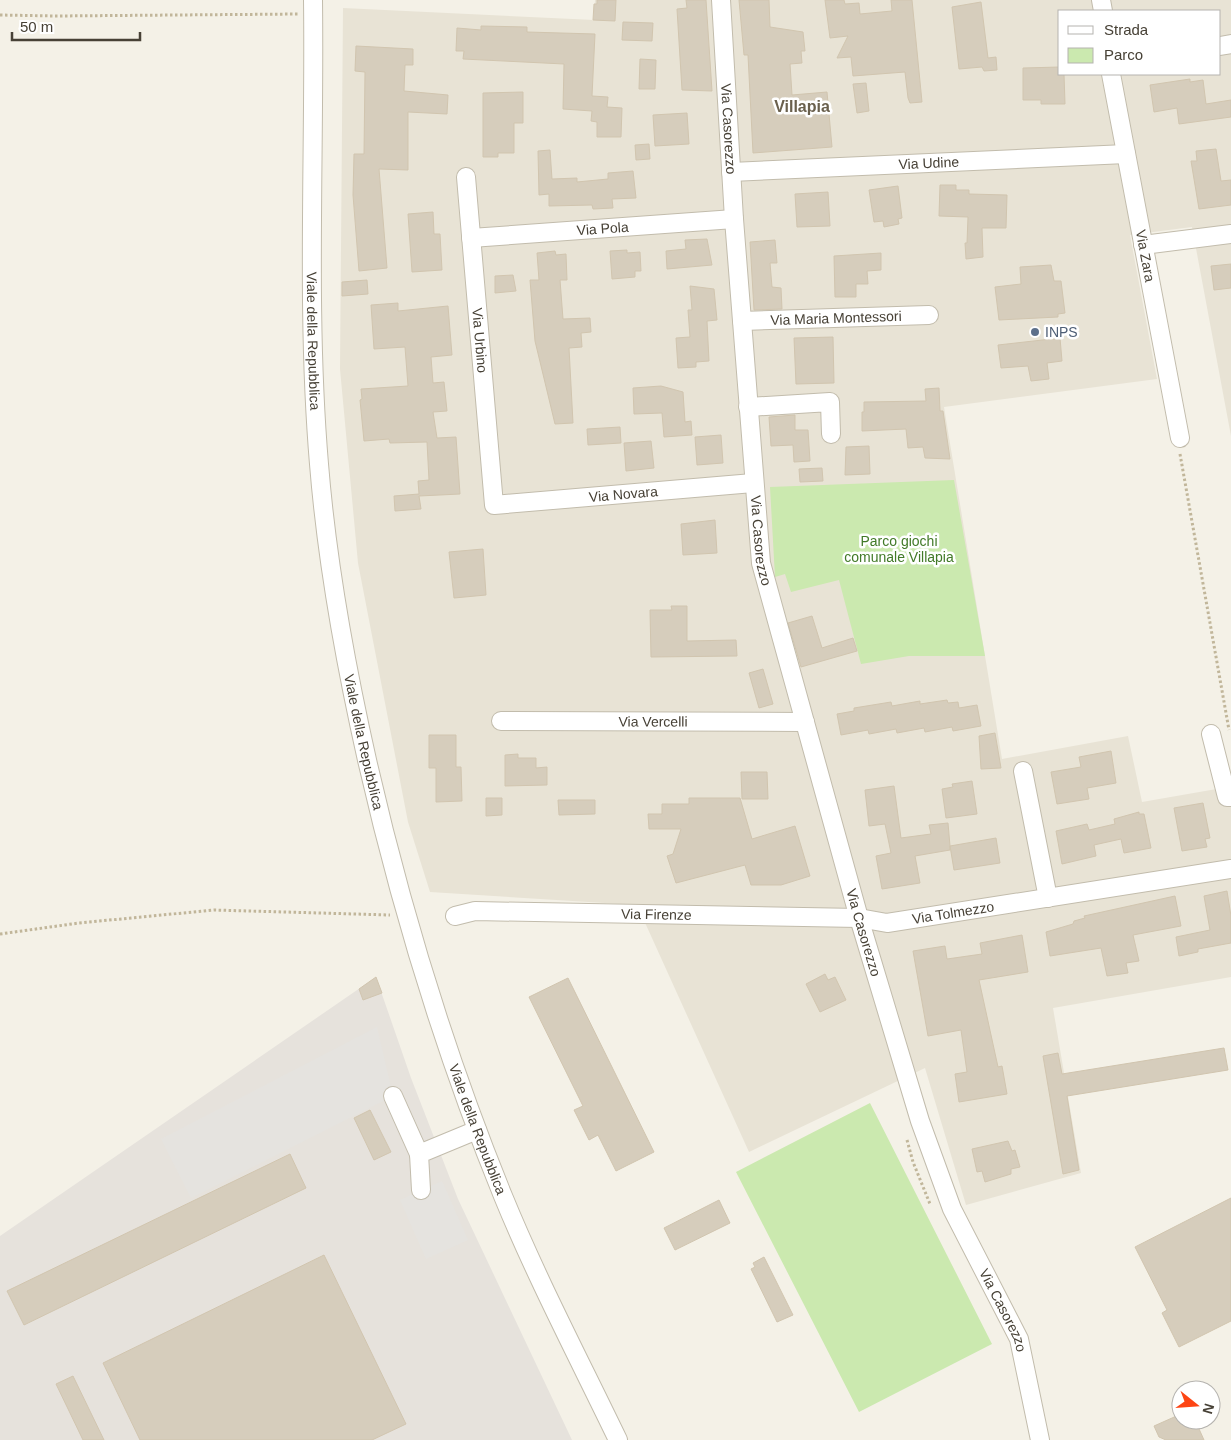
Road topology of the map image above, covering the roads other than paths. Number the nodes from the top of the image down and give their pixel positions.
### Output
1 (721, 0) edge
2 (313, 6) edge
3 (1111, 75) edge
4 (1126, 154) junction
5 (731, 172) junction
6 (466, 177) dead end
7 (734, 219) junction
8 (1231, 234) edge
9 (471, 238) junction
10 (1143, 245) junction
11 (929, 315) dead end
12 (742, 321) junction
13 (748, 407) junction
14 (831, 434) dead end
15 (1180, 438) road end
16 (753, 483) junction
17 (494, 505) joint
18 (501, 721) dead end
19 (805, 722) junction
20 (1211, 734) dead end
21 (1023, 771) dead end
22 (1231, 797) edge
23 (1231, 868) edge
24 (1048, 898) junction
25 (455, 916) dead end
26 (859, 918) junction
27 (393, 1096) dead end
28 (477, 1130) junction
29 (419, 1154) junction
30 (420, 1190) dead end
31 (618, 1440) edge
32 (1040, 1440) edge

1 - 5 street, Via Casorezzo
2 - 28 street, Viale della Repubblica
3 - 4 street, Via Zara
4 - 5 street, Via Udine
4 - 10 street, Via Zara
5 - 7 street, Via Casorezzo
6 - 9 street, Via Urbino
7 - 9 street, Via Pola
7 - 12 street, Via Casorezzo
8 - 10 street
9 - 17 street, Via Urbino
10 - 15 street, Via Zara
11 - 12 street, Via Maria Montessori
12 - 13 street, Via Casorezzo
13 - 14 street
13 - 16 street, Via Casorezzo
16 - 17 street, Via Novara
16 - 19 street, Via Casorezzo
18 - 19 street, Via Vercelli
19 - 26 street, Via Casorezzo
20 - 22 street
21 - 24 street
23 - 24 street, Via Tolmezzo
24 - 26 street, Via Tolmezzo
25 - 26 street, Via Firenze
26 - 32 street, Via Casorezzo
27 - 29 street
28 - 29 street
28 - 31 street, Viale della Repubblica
29 - 30 street

